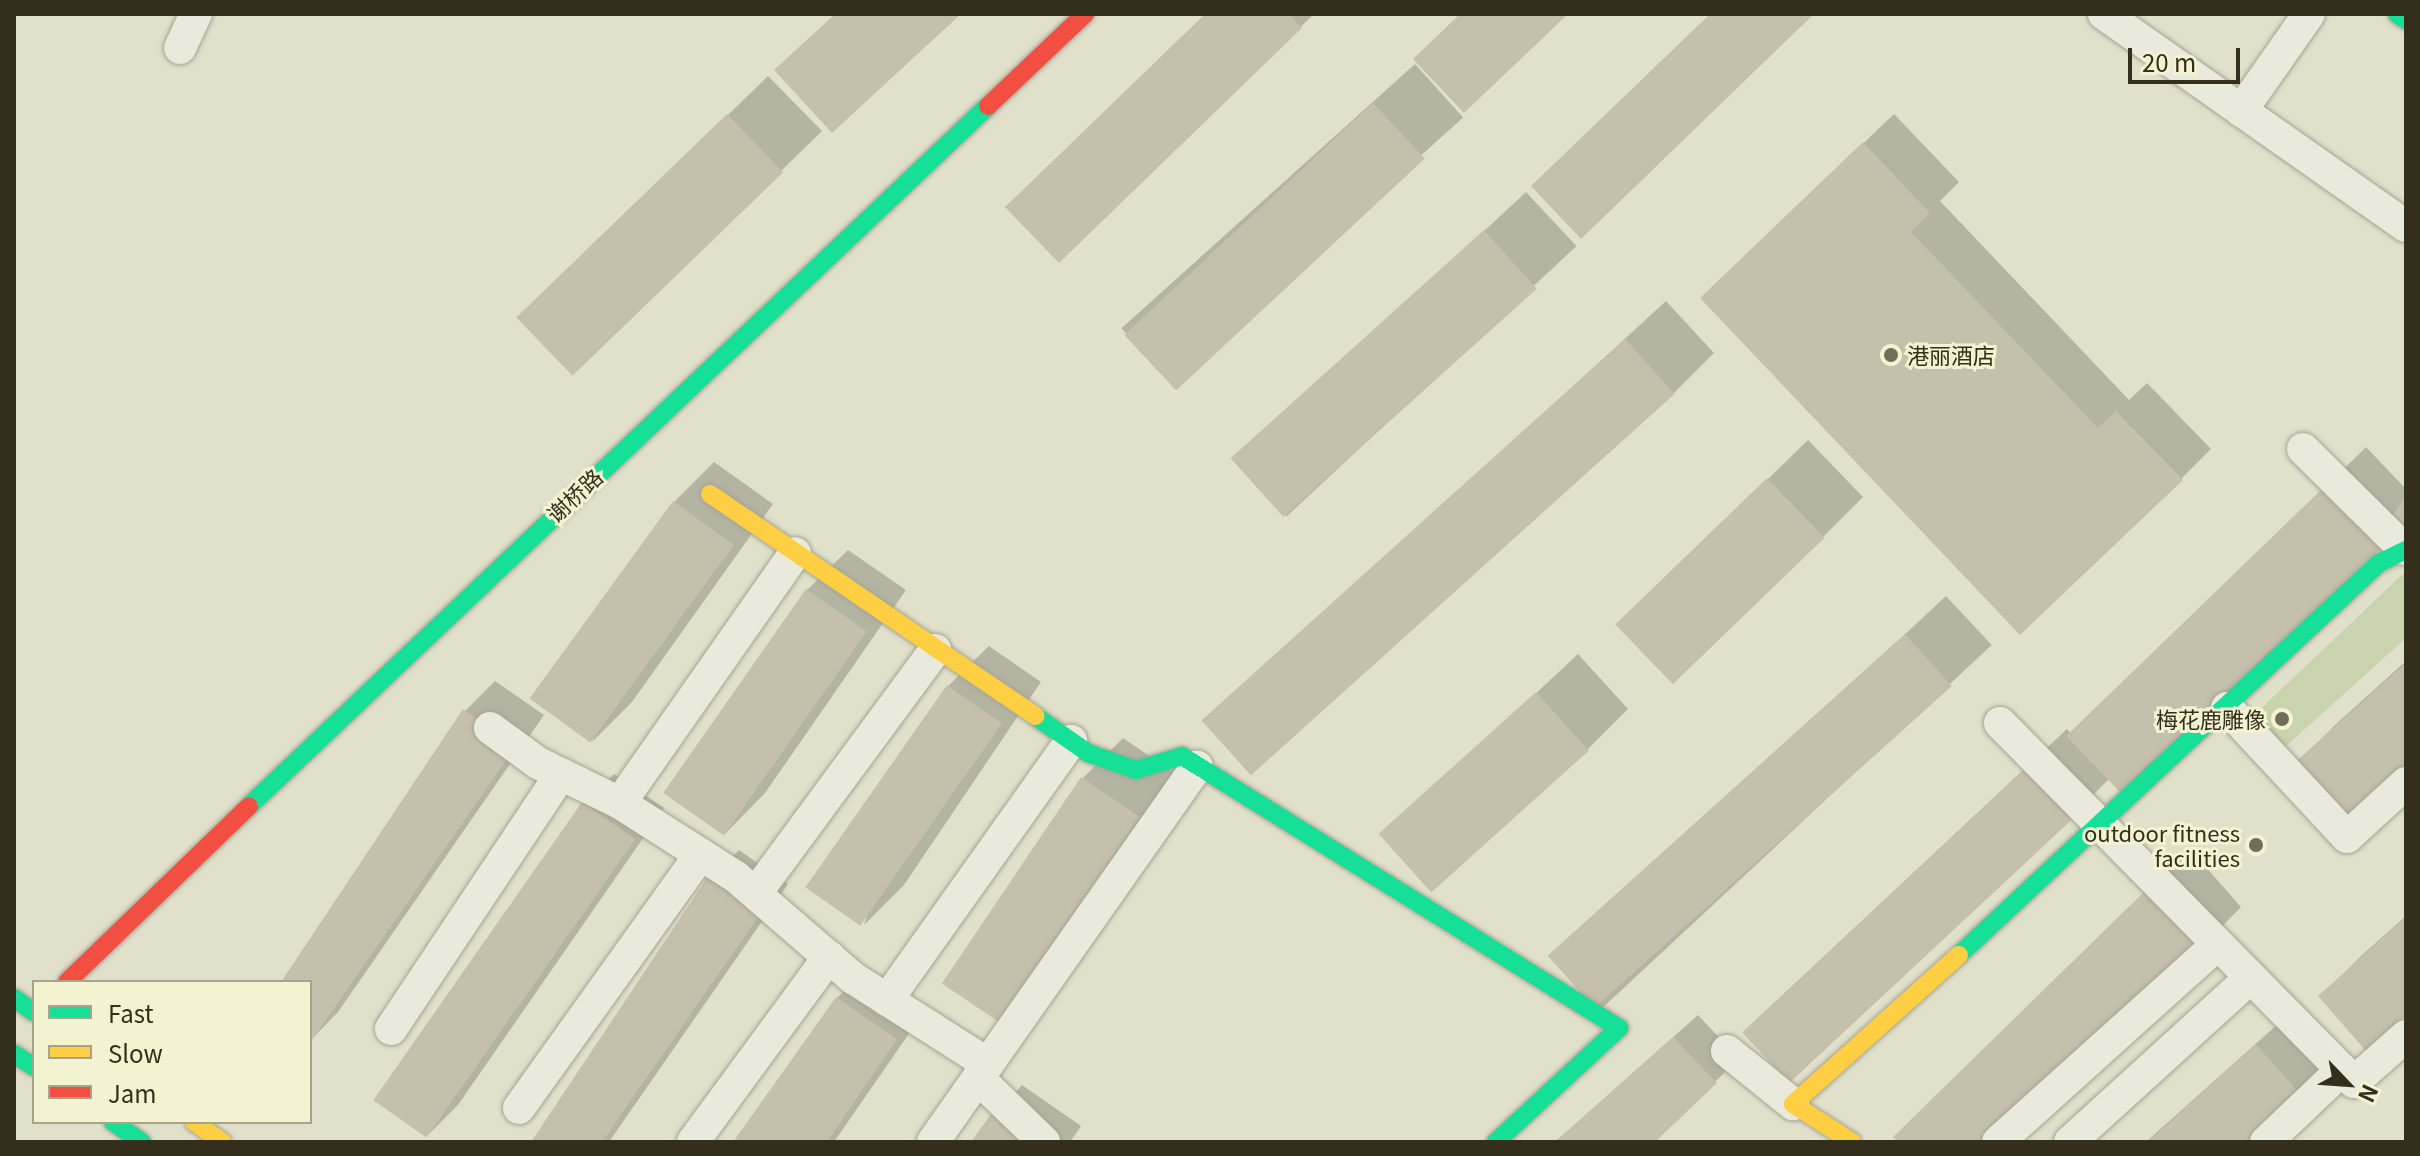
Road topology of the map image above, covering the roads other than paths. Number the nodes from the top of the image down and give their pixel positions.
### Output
1 (196, 14) edge
2 (1085, 14) edge
3 (2104, 14) edge
4 (2309, 14) edge
5 (2397, 14) edge
6 (2406, 20) edge
7 (180, 48) dead end
8 (2241, 111) junction
9 (2406, 226) edge
10 (2303, 449) dead end
11 (710, 494) dead end
12 (2405, 549) edge
13 (795, 553) junction
14 (935, 650) junction
15 (2227, 708) junction
16 (2000, 723) dead end
17 (490, 728) dead end
18 (1071, 741) junction
19 (1197, 766) junction
20 (561, 774) junction
21 (2406, 783) edge
22 (620, 803) junction
23 (2100, 828) junction
24 (701, 854) junction
25 (756, 893) junction
26 (2217, 945) junction
27 (829, 957) junction
28 (2250, 978) junction
29 (69, 980) edge
30 (14, 998) edge
31 (887, 1000) junction
32 (32, 1012) edge
33 (32, 1014) edge
34 (14, 1026) edge
35 (391, 1029) dead end
36 (2406, 1036) edge
37 (1727, 1051) dead end
38 (14, 1054) edge
39 (32, 1066) edge
40 (2342, 1070) junction
41 (983, 1071) junction
42 (1793, 1104) junction
43 (519, 1108) dead end
44 (116, 1124) edge
45 (197, 1124) edge
46 (142, 1142) edge
47 (223, 1142) edge
48 (693, 1142) edge
49 (933, 1142) edge
50 (1044, 1142) edge
51 (1496, 1142) edge
52 (1852, 1142) edge
53 (1998, 1142) edge
54 (2070, 1142) edge
55 (2266, 1142) edge

1 - 7 street
2 - 29 street, 谢桥路
3 - 8 street
4 - 8 street
5 - 6 street
8 - 9 street
10 - 12 street
11 - 13 street
12 - 15 street
13 - 14 street
13 - 22 street
14 - 18 street
14 - 25 street
15 - 21 street
15 - 23 street
16 - 23 street
17 - 20 street
18 - 19 street
18 - 31 street
19 - 41 street
19 - 51 street
20 - 22 street
20 - 35 street
22 - 24 street
23 - 26 street
23 - 42 street
24 - 25 street
24 - 43 street
25 - 27 street
26 - 28 street
26 - 53 street
27 - 31 street
27 - 48 street
28 - 40 street
28 - 54 street
30 - 32 street
31 - 41 street
33 - 34 street
36 - 40 street
37 - 42 street
38 - 39 street
40 - 55 street
41 - 49 street
41 - 50 street
42 - 52 street
44 - 46 street
45 - 47 street

